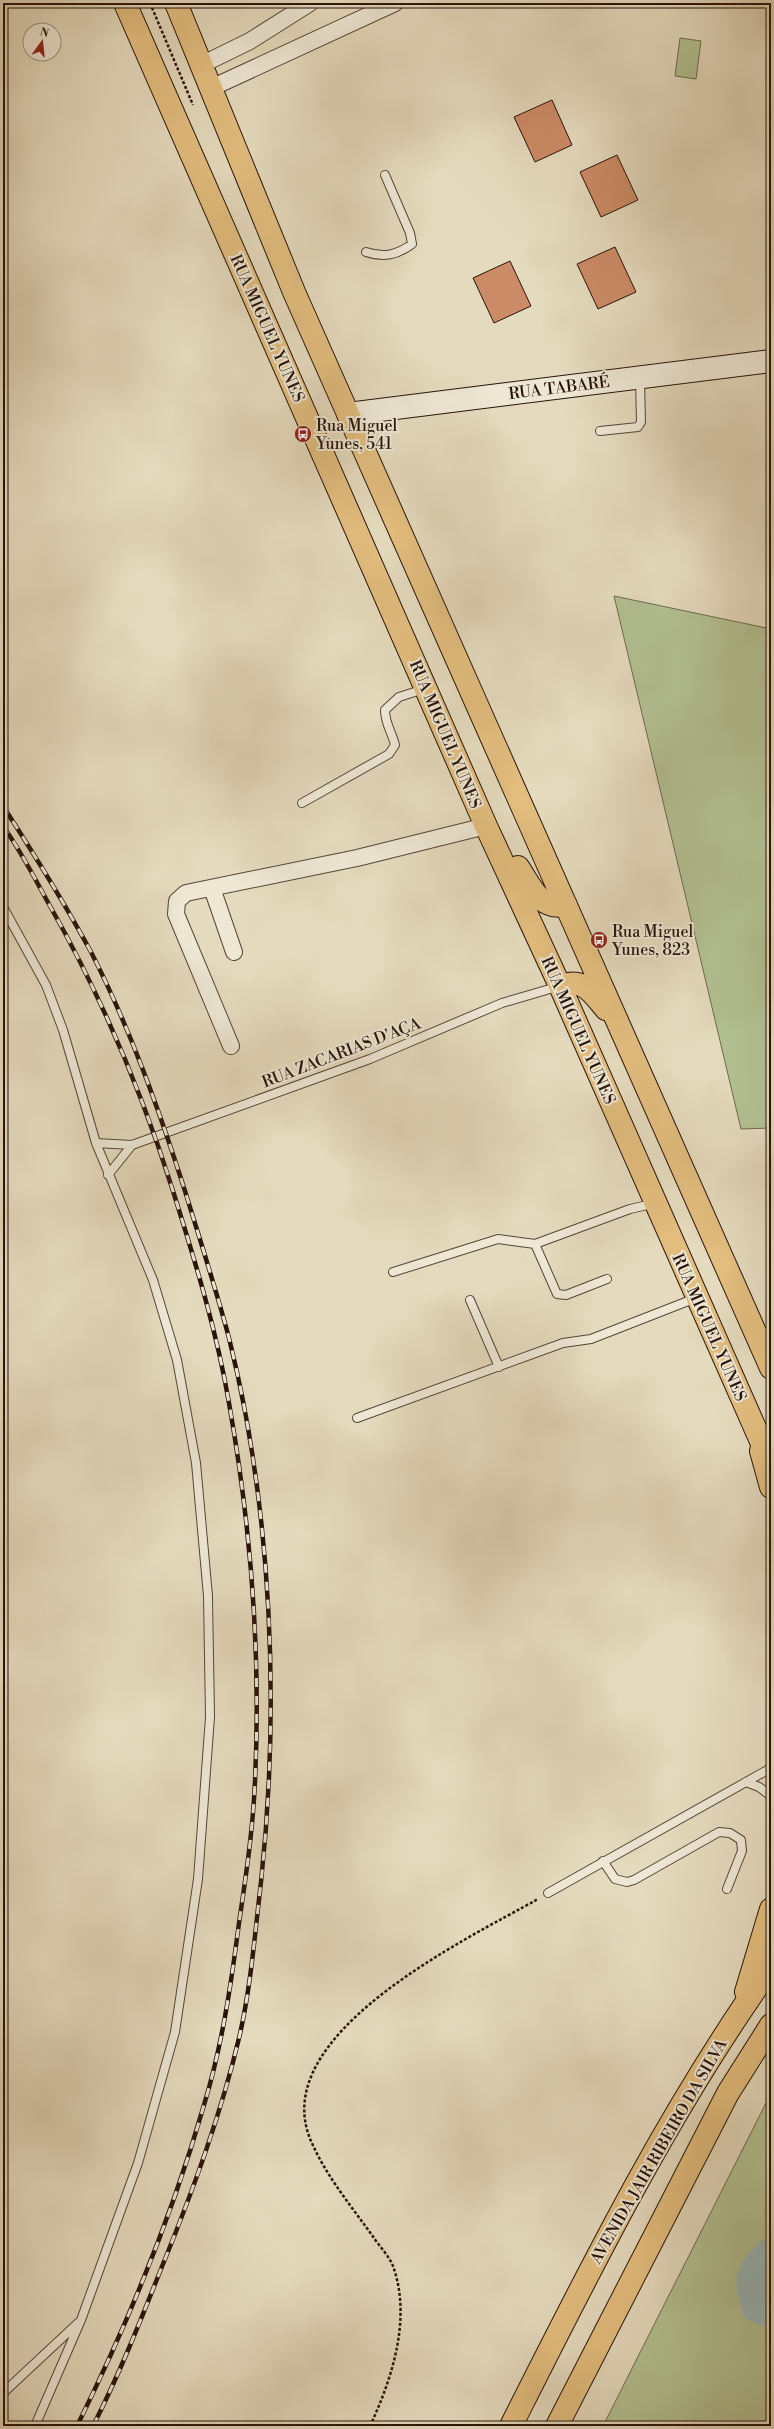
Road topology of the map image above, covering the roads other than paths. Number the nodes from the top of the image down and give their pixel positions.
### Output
1 (125, 3) edge
2 (176, 3) edge
3 (310, 3) edge
4 (395, 3) edge
5 (201, 65) junction
6 (212, 88) junction
7 (385, 175) dead end
8 (366, 252) dead end
9 (771, 361) edge
10 (640, 377) junction
11 (348, 414) junction
12 (600, 431) dead end
13 (427, 688) junction
14 (302, 802) dead end
15 (486, 826) junction
16 (500, 856) junction
17 (212, 888) junction
18 (566, 905) junction
19 (3, 907) edge
20 (234, 952) dead end
21 (560, 986) junction
22 (617, 1022) junction
23 (231, 1046) dead end
24 (96, 1143) junction
25 (132, 1145) junction
26 (108, 1175) junction
27 (656, 1203) junction
28 (535, 1244) junction
29 (393, 1272) dead end
30 (607, 1279) dead end
31 (697, 1298) junction
32 (470, 1300) dead end
33 (499, 1367) junction
34 (771, 1368) edge
35 (357, 1418) dead end
36 (754, 1429) junction
37 (771, 1464) edge
38 (771, 1487) edge
39 (771, 1768) edge
40 (746, 1782) junction
41 (771, 1796) edge
42 (603, 1862) junction
43 (727, 1889) dead end
44 (545, 1895) road end
45 (771, 1909) edge
46 (771, 1967) edge
47 (741, 2009) junction
48 (771, 2026) edge
49 (81, 2320) junction
50 (3, 2393) edge
51 (35, 2426) edge
52 (511, 2426) edge
53 (557, 2426) edge

1 - 13 main road, RUA MIGUEL YUNES
2 - 5 main road
3 - 5 street
4 - 6 street
5 - 6 main road
6 - 11 main road
7 - 8 lane
9 - 10 street, RUA TABARÉ
10 - 11 street, RUA TABARÉ
10 - 12 lane
11 - 18 main road
13 - 14 lane
13 - 15 main road, RUA MIGUEL YUNES
15 - 16 main road, RUA MIGUEL YUNES
15 - 17 street
16 - 18 main road
16 - 21 main road, RUA MIGUEL YUNES
17 - 20 street
17 - 23 street
18 - 22 main road
19 - 24 lane
21 - 22 main road
21 - 25 lane, RUA ZACARIAS D'AÇA
21 - 27 main road, RUA MIGUEL YUNES
22 - 34 main road
24 - 25 lane
24 - 26 lane
25 - 26 lane
26 - 49 lane
27 - 28 lane
27 - 31 main road, RUA MIGUEL YUNES
28 - 29 lane
28 - 30 lane
31 - 33 lane
31 - 36 main road, RUA MIGUEL YUNES
32 - 33 lane
33 - 35 lane
36 - 37 main road, RUA MIGUEL YUNES
36 - 38 main road
39 - 40 lane
40 - 41 lane
40 - 42 lane
42 - 43 lane
42 - 44 lane
45 - 47 main road
46 - 47 main road, AVENIDA JAIR RIBEIRO DA SILVA
47 - 52 main road, AVENIDA JAIR RIBEIRO DA SILVA
48 - 53 main road, AVENIDA JAIR RIBEIRO DA SILVA
49 - 50 lane
49 - 51 lane

